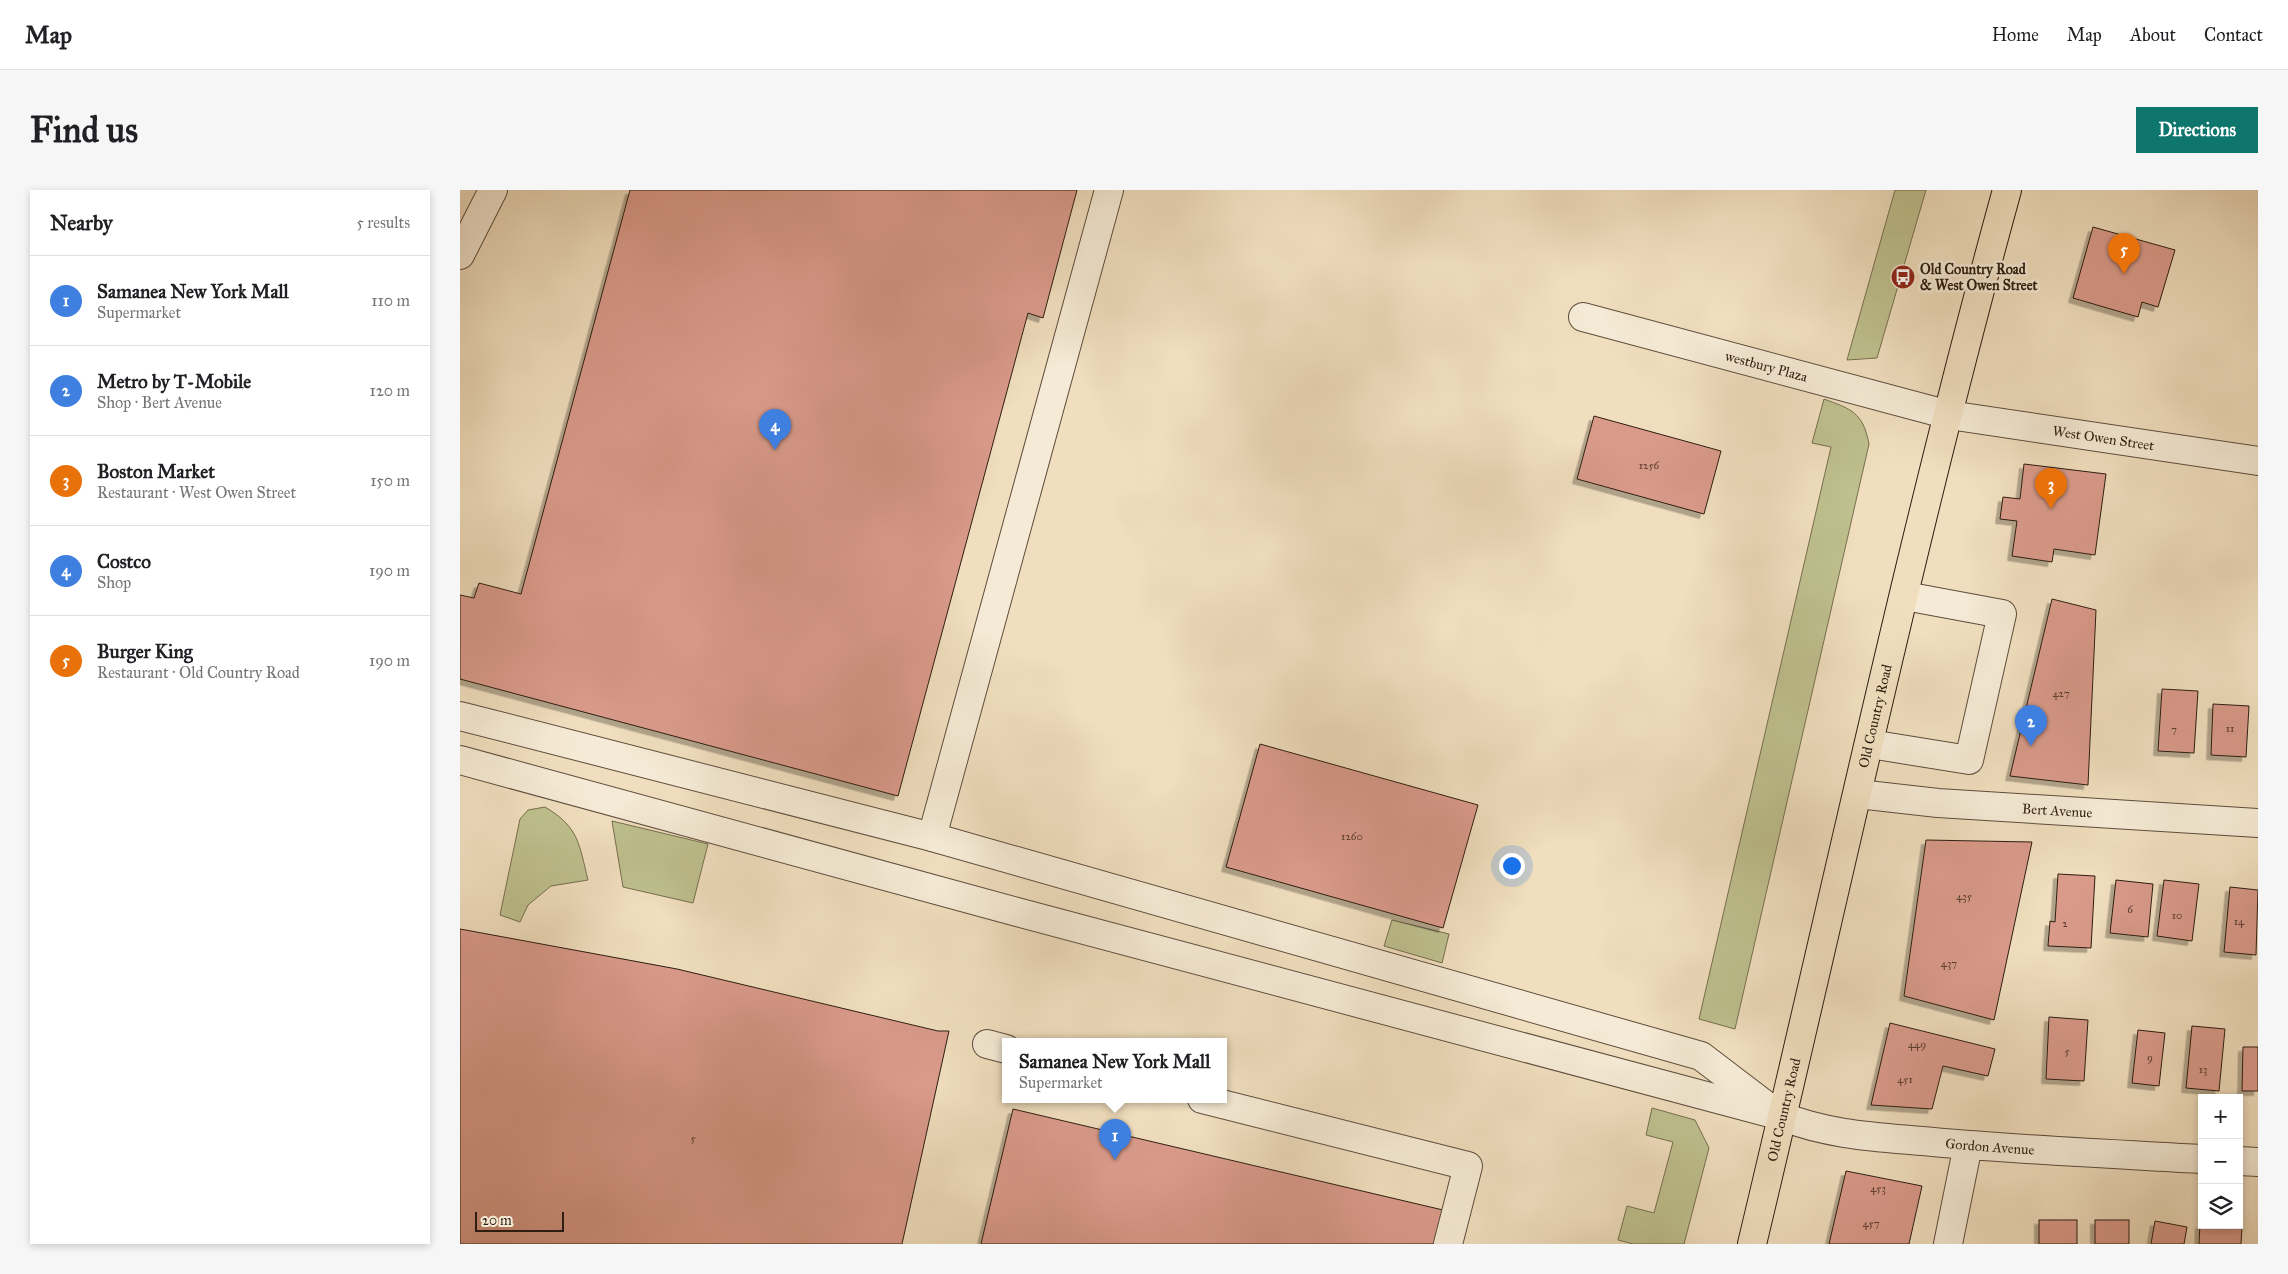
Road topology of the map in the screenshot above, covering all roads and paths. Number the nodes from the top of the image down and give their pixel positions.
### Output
1 (493, 190) edge
2 (1109, 190) edge
3 (2007, 190) edge
4 (460, 255) edge
5 (1583, 317) dead end
6 (1949, 414) junction
7 (2258, 461) edge
8 (1905, 596) junction
9 (460, 716) edge
10 (1870, 744) junction
11 (460, 760) edge
12 (1858, 794) junction
13 (2258, 823) edge
14 (932, 837) junction
15 (1218, 1103) edge
16 (1781, 1116) junction
17 (1968, 1145) junction
18 (2198, 1159) edge
19 (2243, 1161) edge
20 (2258, 1162) edge
21 (1448, 1244) edge
22 (1752, 1244) edge
23 (1948, 1244) edge

1 - 4 street
2 - 14 street
3 - 6 main road, Old Country Road
5 - 6 street, westbury Plaza
6 - 7 street, West Owen Street
6 - 8 main road, Old Country Road
8 - 10 main road, Old Country Road
8 - 10 street
9 - 14 street
10 - 12 main road, Old Country Road
11 - 16 street
12 - 13 street, Bert Avenue
12 - 16 main road, Old Country Road
14 - 16 street
15 - 21 street
16 - 17 street, Gordon Avenue
16 - 22 main road, Old Country Road
17 - 18 street, Gordon Avenue
17 - 23 street
19 - 20 street

